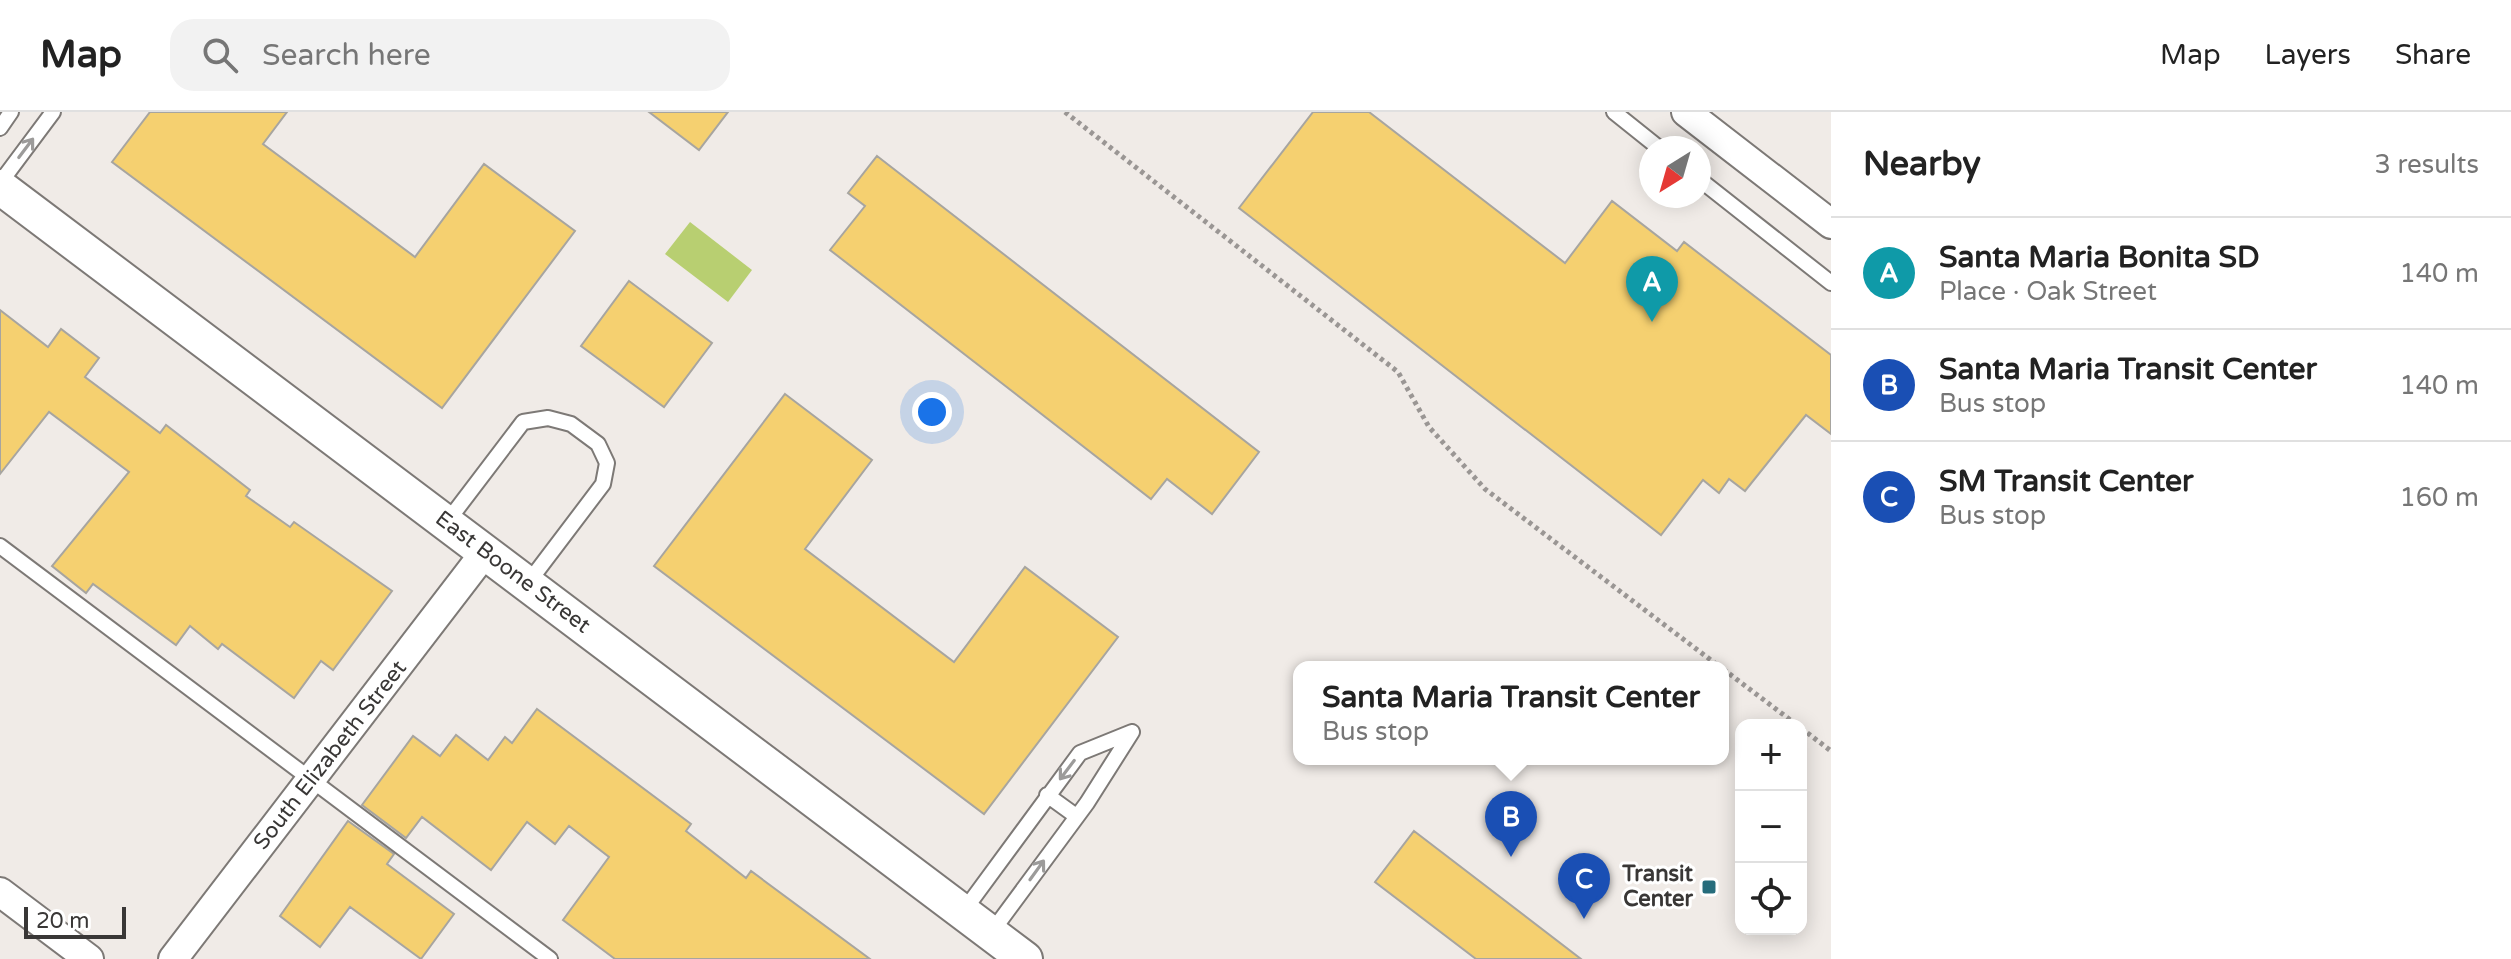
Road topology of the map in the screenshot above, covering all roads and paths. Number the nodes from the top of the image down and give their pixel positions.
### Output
1 (11, 112) edge
2 (53, 112) edge
3 (1065, 112) edge
4 (1614, 112) edge
5 (1686, 112) edge
6 (0, 128) edge
7 (1644, 136) edge
8 (0, 185) edge
9 (1711, 188) edge
10 (1831, 224) edge
11 (1831, 283) edge
12 (447, 522) junction
13 (0, 546) edge
14 (486, 551) junction
15 (528, 583) junction
16 (1713, 661) edge
17 (1729, 673) edge
18 (1789, 719) edge
19 (1807, 733) edge
20 (1831, 751) edge
21 (311, 780) junction
22 (1047, 795) junction
23 (1076, 816) junction
24 (0, 892) edge
25 (963, 912) junction
26 (991, 933) junction
27 (89, 959) edge
28 (173, 959) edge
29 (550, 959) edge
30 (1025, 959) edge

1 - 6 lane
8 -> 2 lane
3 - 16 path
4 - 7 lane
5 - 10 street
8 - 12 street, East Boone Street
9 - 11 lane
12 - 14 street, East Boone Street
12 - 15 lane
13 - 21 lane
14 - 15 street, East Boone Street
14 - 21 street, South Elizabeth Street
15 - 25 street, East Boone Street
17 - 18 path
19 - 20 path
21 - 28 street, South Elizabeth Street
21 - 29 lane
22 - 23 lane
23 -> 22 lane
22 - 25 lane
26 -> 23 lane
24 - 27 street
25 - 26 street, East Boone Street
26 - 30 street, East Boone Street

